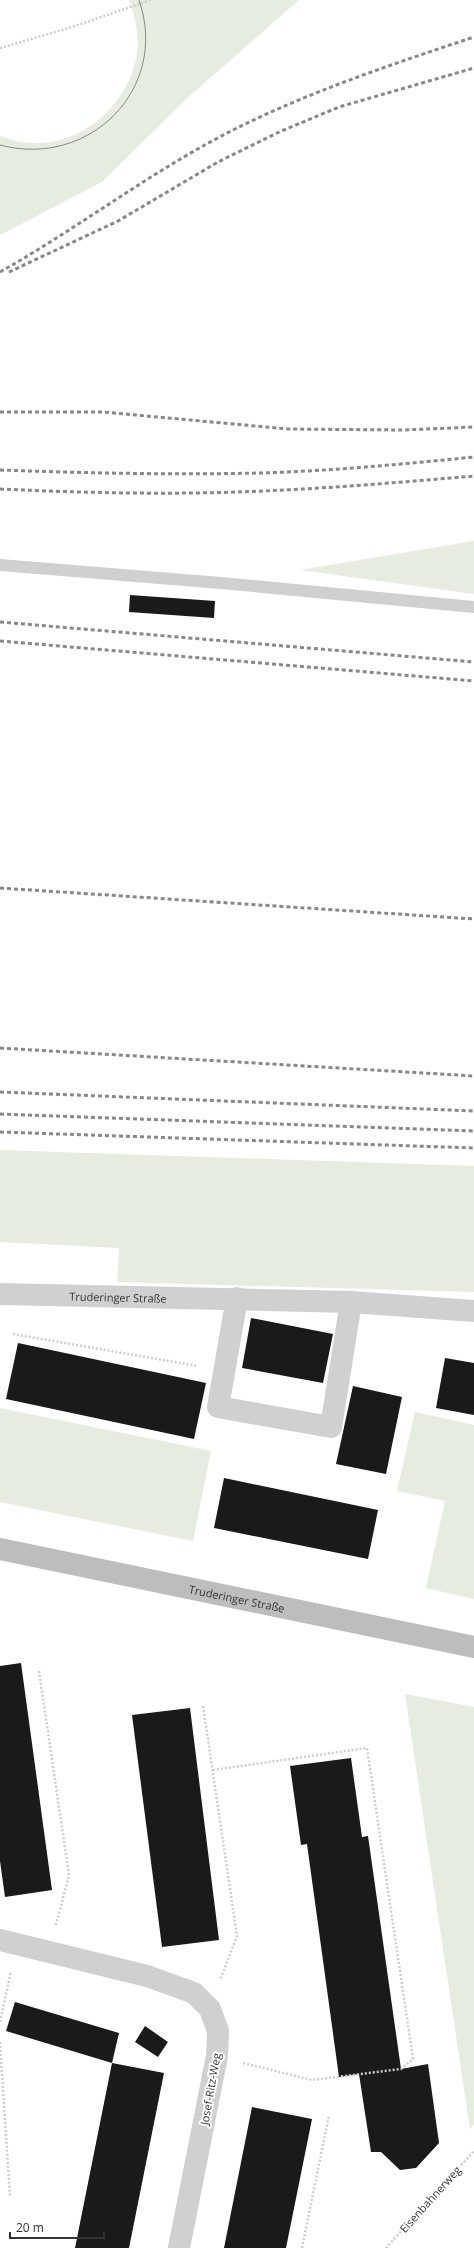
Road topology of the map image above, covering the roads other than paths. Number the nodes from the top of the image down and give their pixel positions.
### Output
1 (0, 565) edge
2 (474, 607) edge
3 (0, 1294) edge
4 (237, 1298) junction
5 (351, 1302) junction
6 (474, 1311) edge
7 (0, 1549) edge
8 (474, 1647) edge
9 (0, 1940) edge
10 (179, 2248) edge

1 - 2 lane
3 - 4 street, Truderinger Straße
4 - 5 street, Truderinger Straße
4 - 5 street
5 - 6 street, Truderinger Straße
7 - 8 street, Truderinger Straße
9 - 10 street, Josef-Ritz-Weg

